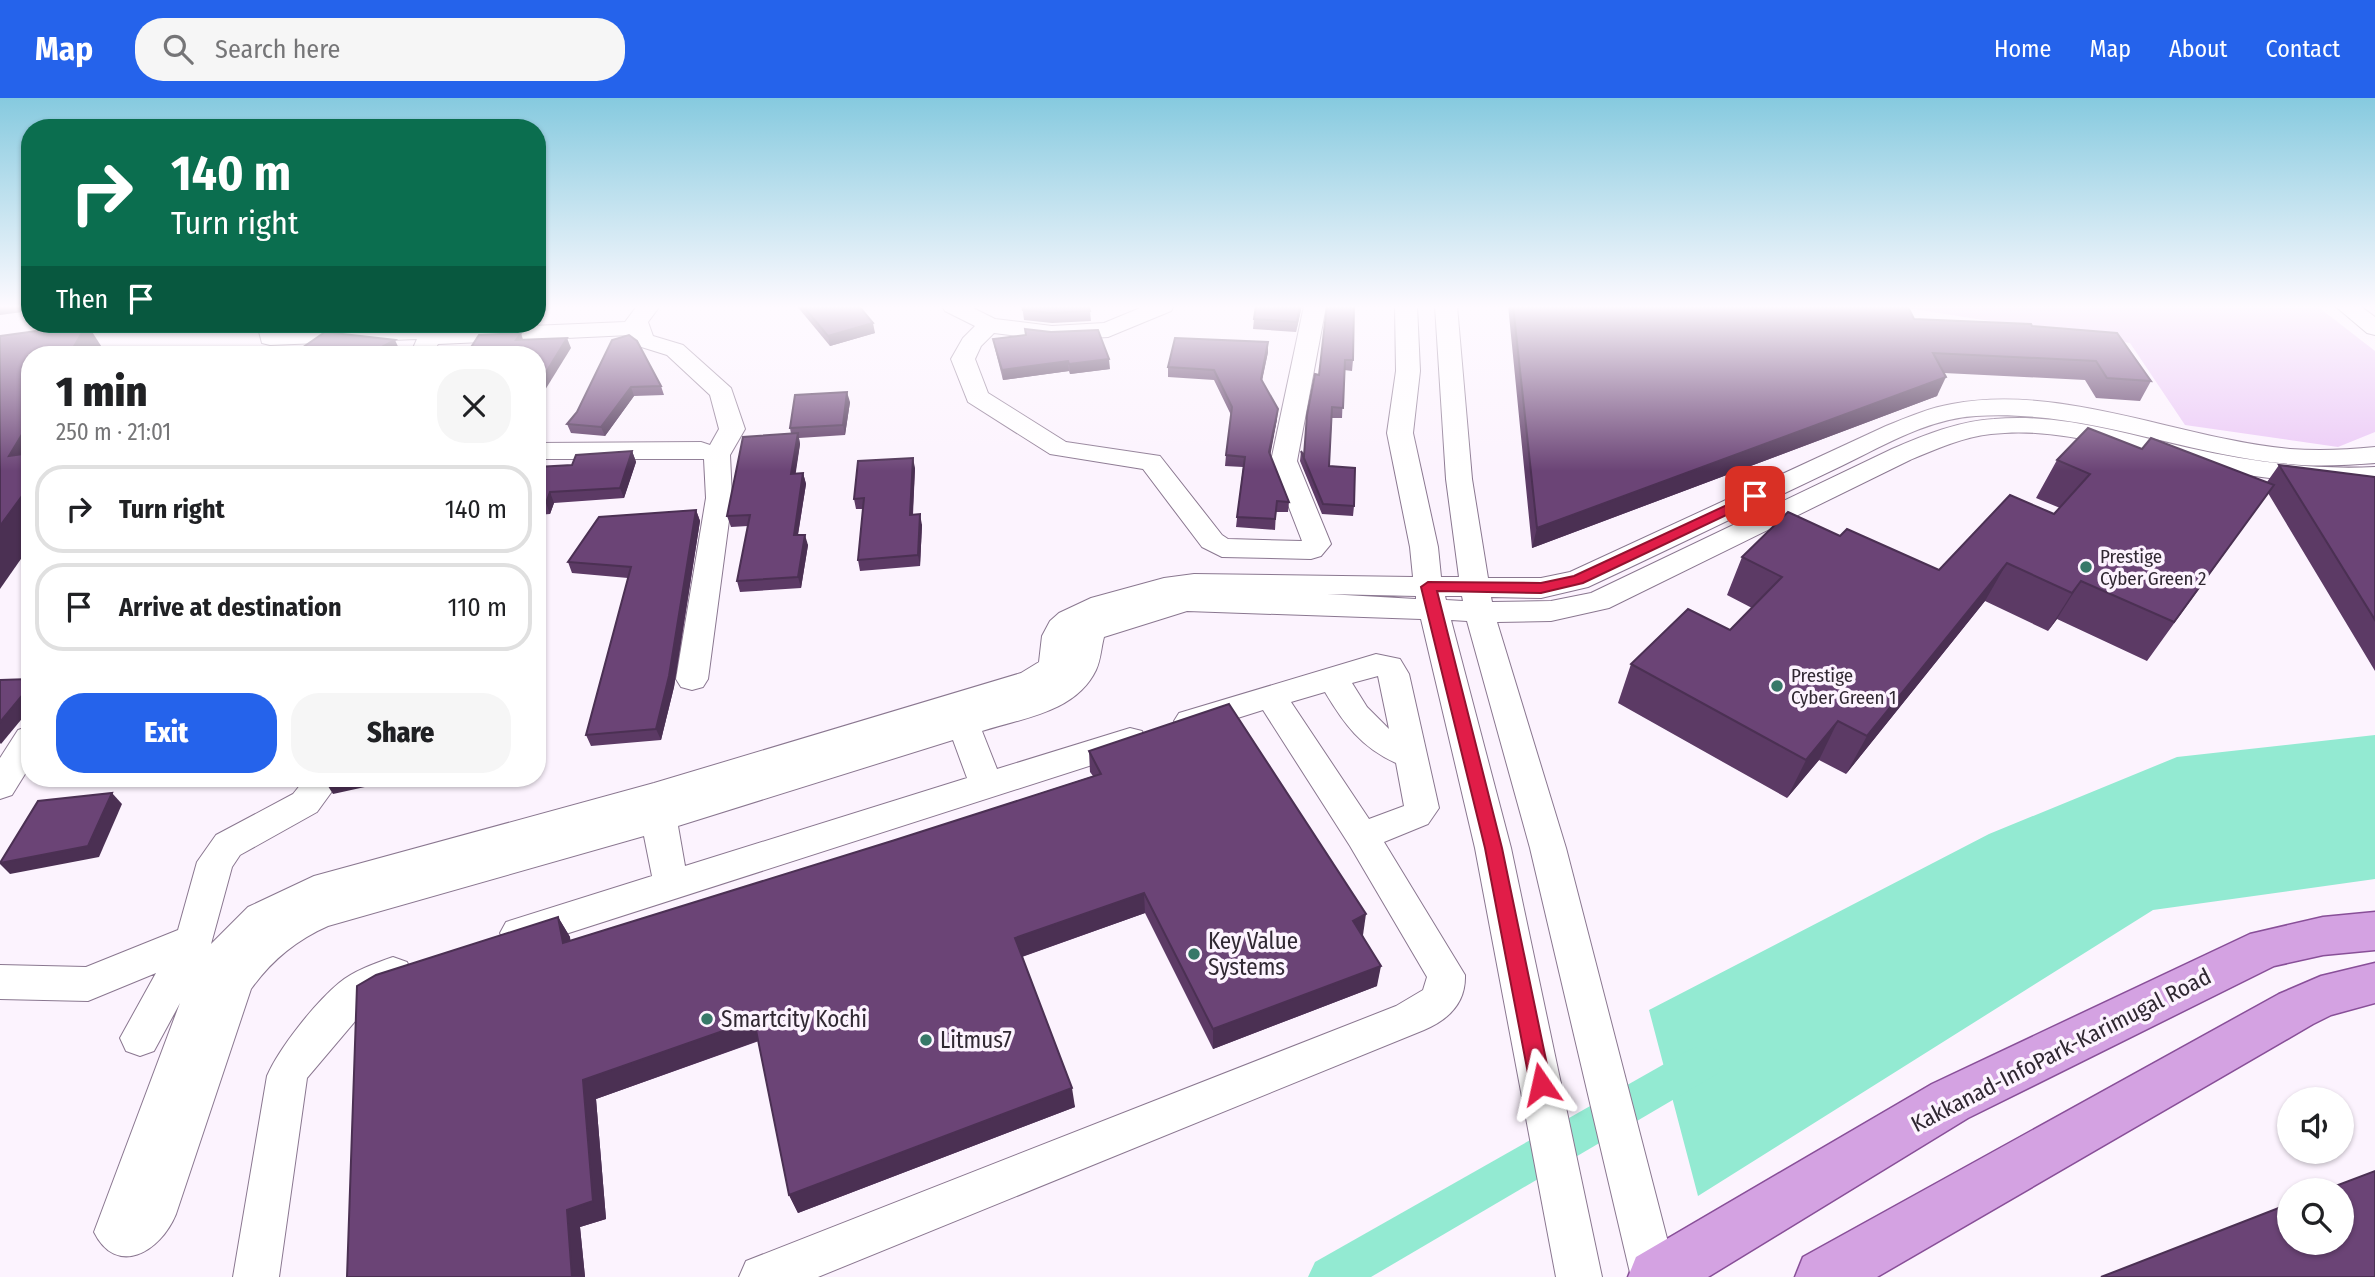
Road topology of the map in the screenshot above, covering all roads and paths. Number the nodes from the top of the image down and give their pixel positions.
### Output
1 (687, 361) edge
2 (964, 361) edge
3 (1304, 361) edge
4 (1408, 361) edge
5 (1450, 361) edge
6 (2185, 447) junction
7 (546, 451) edge
8 (717, 455) junction
9 (2375, 455) edge
10 (1814, 469) junction
11 (2375, 475) edge
12 (1841, 484) junction
13 (1431, 599) junction
14 (1477, 600) junction
15 (1333, 678) junction
16 (692, 679) dead end
17 (1271, 697) junction
18 (960, 715) junction
19 (21, 752) edge
20 (1410, 756) junction
21 (986, 783) junction
22 (0, 786) edge
23 (318, 787) edge
24 (656, 808) junction
25 (1362, 836) junction
26 (671, 884) junction
27 (2375, 931) edge
28 (194, 940) junction
29 (491, 942) edge
30 (427, 962) edge
31 (0, 982) edge
32 (2375, 983) edge
33 (140, 1038) dead end
34 (1575, 1260) edge
35 (256, 1277) edge
36 (762, 1277) edge
37 (1655, 1277) edge
38 (1823, 1277) edge

1 - 8 street
2 - 3 street
4 - 13 street
5 - 14 street
6 - 9 street
6 - 10 street
6 - 11 street
6 - 12 street
7 - 8 street
8 - 16 street
10 - 12 street
10 - 14 street
12 - 14 street
13 - 14 street
13 - 18 street
13 - 34 street
14 - 37 street
15 - 17 street
15 - 20 street
15 - 20 street
17 - 21 street
17 - 25 street
18 - 21 street
18 - 24 street
19 - 22 street
20 - 25 street
21 - 26 street
23 - 28 street
24 - 24 street
24 - 26 street
25 - 36 street
26 - 29 street
27 - 37 main road, Kakkanad-InfoPark-Karimugal Road
28 - 31 street
28 - 33 street
30 - 35 street
32 - 38 main road

